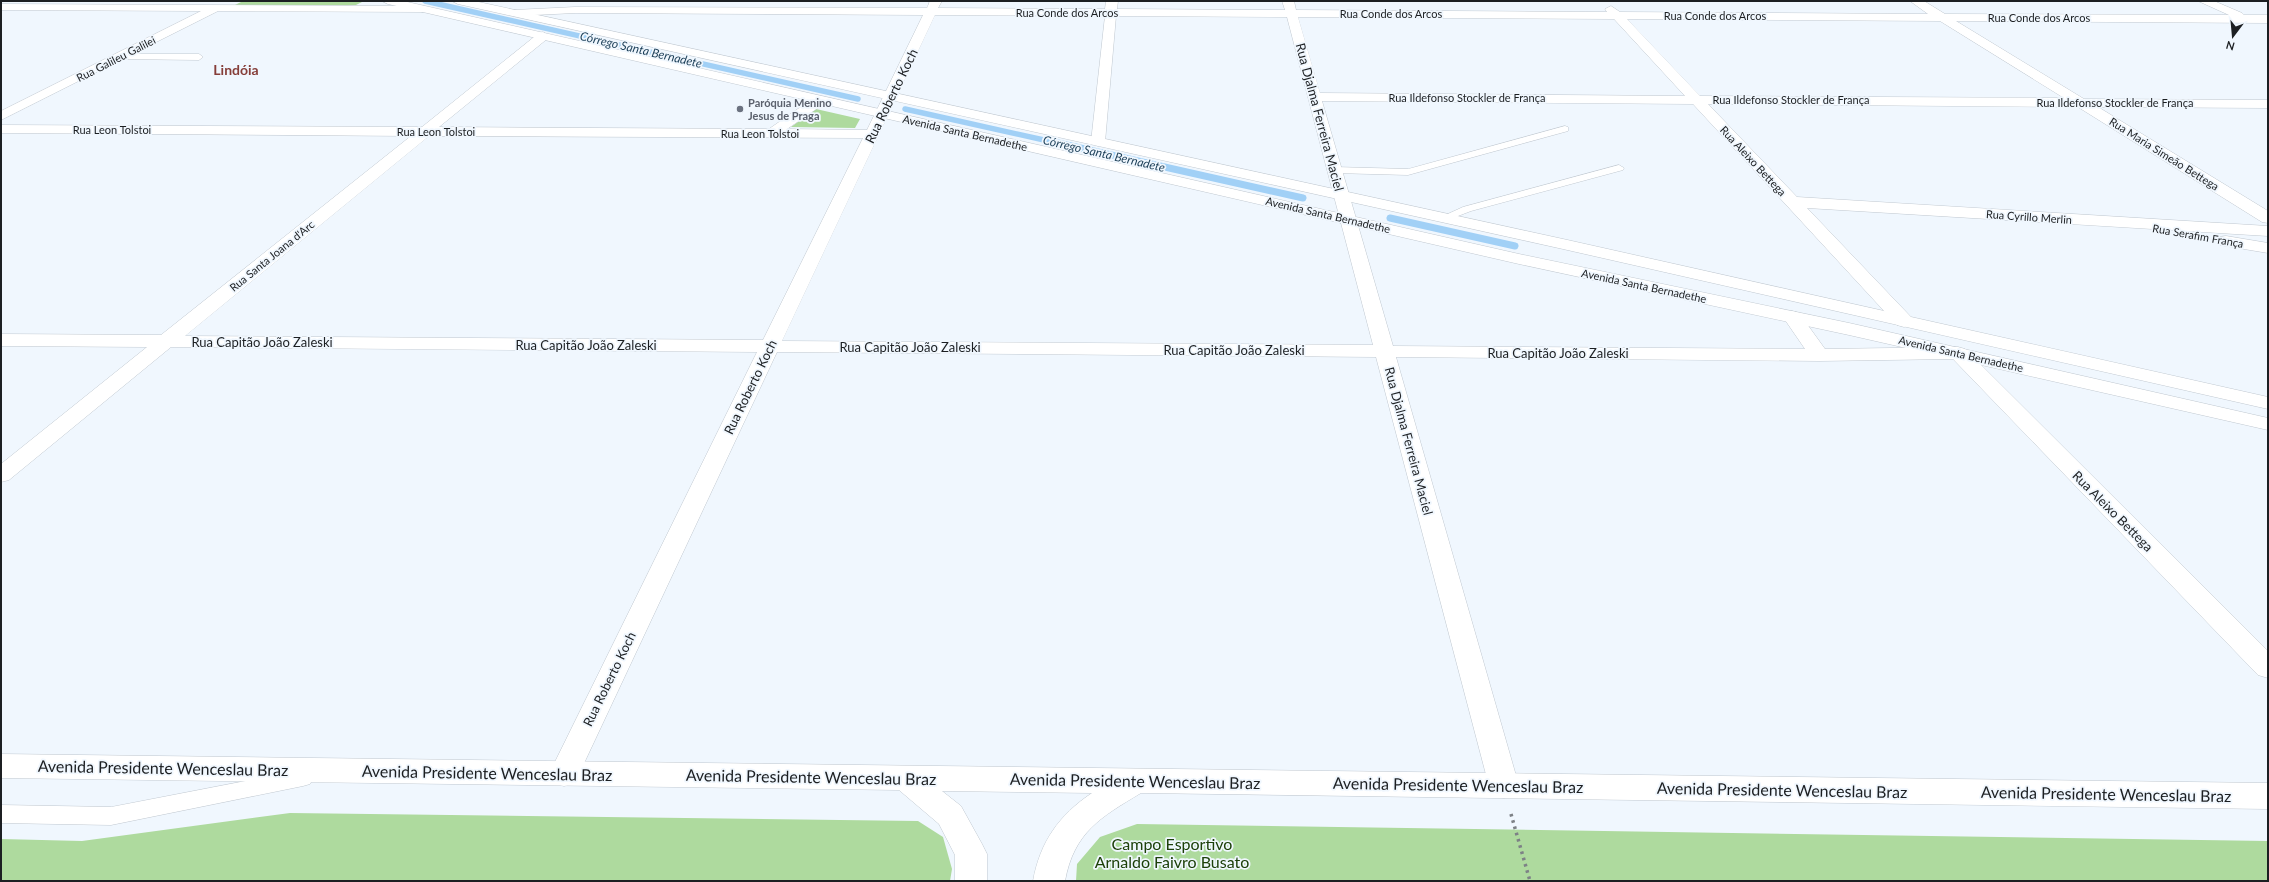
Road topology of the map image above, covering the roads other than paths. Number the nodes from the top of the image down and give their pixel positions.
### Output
1 (231, 1) edge
2 (377, 1) edge
3 (388, 1) edge
4 (458, 1) edge
5 (586, 1) edge
6 (759, 1) edge
7 (1603, 1) edge
8 (1916, 1) edge
9 (2204, 1) edge
10 (934, 6) edge
11 (1, 7) edge
12 (1111, 7) edge
13 (1289, 7) edge
14 (216, 8) junction
15 (346, 9) junction
16 (424, 9) junction
17 (575, 10) junction
18 (751, 11) junction
19 (514, 13) junction
20 (1616, 16) junction
21 (1943, 17) junction
22 (2250, 19) junction
23 (2268, 19) edge
24 (559, 23) junction
25 (2268, 26) edge
26 (543, 36) junction
27 (120, 57) junction
28 (199, 57) dead end
29 (1314, 97) junction
30 (820, 100) junction
31 (1696, 100) junction
32 (2080, 102) junction
33 (2268, 104) edge
34 (886, 105) junction
35 (1, 116) edge
36 (1, 129) edge
37 (1565, 129) dead end
38 (425, 132) junction
39 (771, 134) junction
40 (872, 134) junction
41 (1098, 142) junction
42 (1619, 168) dead end
43 (1334, 170) junction
44 (1341, 195) junction
45 (1791, 202) junction
46 (1445, 218) junction
47 (2268, 218) edge
48 (1348, 220) junction
49 (2129, 223) junction
50 (2268, 231) edge
51 (2268, 248) edge
52 (1792, 317) junction
53 (1904, 321) junction
54 (1, 340) edge
55 (166, 341) junction
56 (770, 346) junction
57 (1384, 351) junction
58 (1958, 353) junction
59 (1819, 355) junction
60 (2268, 403) edge
61 (2268, 424) edge
62 (1, 475) edge
63 (2268, 668) edge
64 (1, 766) edge
65 (337, 771) junction
66 (564, 774) junction
67 (906, 778) junction
68 (1136, 781) junction
69 (1504, 786) junction
70 (2268, 796) edge
71 (1, 814) edge
72 (971, 881) edge
73 (1049, 881) edge

1 - 14 street, Rua Galileu Galilei
2 - 15 street
3 - 16 street, Avenida Santa Bernadethe
4 - 19 street, Avenida Santa Bernadethe
5 - 17 street
6 - 18 street
7 - 20 street, Rua Aleixo Bettega
8 - 21 street, Rua Maria Simeão Bettega
9 - 22 street
10 - 12 street, Rua Conde dos Arcos
10 - 18 street, Rua Conde dos Arcos
10 - 34 street, Rua Roberto Koch
11 - 14 street
12 - 13 street, Rua Conde dos Arcos
12 - 41 street
13 - 20 street, Rua Conde dos Arcos
13 - 29 street, Rua Djalma Ferreira Maciel
14 - 15 street
14 - 27 street, Rua Galileu Galilei
15 - 16 street
16 - 26 street, Avenida Santa Bernadethe
17 - 18 street, Rua Conde dos Arcos
17 - 19 street, Rua Conde dos Arcos
17 - 24 street
19 - 24 street, Avenida Santa Bernadethe
20 - 21 street, Rua Conde dos Arcos
20 - 31 street, Rua Aleixo Bettega
21 - 22 street, Rua Conde dos Arcos
21 - 32 street, Rua Maria Simeão Bettega
22 - 23 street, Rua Conde dos Arcos
22 - 25 street
24 - 34 street, Avenida Santa Bernadethe
26 - 30 street, Avenida Santa Bernadethe
26 - 38 street, Rua Santa Joana d'Arc
27 - 28 lane
27 - 35 street, Rua Galileu Galilei
29 - 31 street, Rua Ildefonso Stockler de França
29 - 43 street, Rua Djalma Ferreira Maciel
30 - 34 street, Avenida Santa Bernadethe
30 - 39 street
31 - 32 street, Rua Ildefonso Stockler de França
31 - 45 street, Rua Aleixo Bettega
32 - 33 street, Rua Ildefonso Stockler de França
32 - 47 street, Rua Maria Simeão Bettega
34 - 40 street, Rua Roberto Koch
34 - 41 street, Avenida Santa Bernadethe
34 - 48 street, Avenida Santa Bernadethe
36 - 38 street, Rua Leon Tolstoi
37 - 43 lane
38 - 39 street, Rua Leon Tolstoi
38 - 55 street, Rua Santa Joana d'Arc
39 - 40 street, Rua Leon Tolstoi
40 - 56 street, Rua Roberto Koch
41 - 44 street, Avenida Santa Bernadethe
42 - 46 lane
43 - 44 street, Rua Djalma Ferreira Maciel
44 - 46 street, Avenida Santa Bernadethe
44 - 48 street, Rua Djalma Ferreira Maciel
45 - 49 street, Rua Cyrillo Merlin
45 - 53 street, Rua Aleixo Bettega
46 - 53 street, Avenida Santa Bernadethe
48 - 52 street, Avenida Santa Bernadethe
48 - 57 street, Rua Djalma Ferreira Maciel
49 - 50 street, Rua Cyrillo Merlin
49 - 51 street, Rua Serafim França
52 - 58 street, Avenida Santa Bernadethe
52 - 59 street
53 - 60 street, Avenida Santa Bernadethe
54 - 55 street, Rua Capitão João Zaleski
55 - 56 street, Rua Capitão João Zaleski
55 - 62 street, Rua Santa Joana d'Arc
56 - 57 street, Rua Capitão João Zaleski
56 - 66 street, Rua Roberto Koch
57 - 59 street, Rua Capitão João Zaleski
57 - 69 street, Rua Djalma Ferreira Maciel
58 - 59 street, Rua Capitão João Zaleski
58 - 61 street, Avenida Santa Bernadethe
58 - 63 street, Rua Aleixo Bettega
64 - 65 street, Avenida Presidente Wenceslau Braz
65 - 66 street, Avenida Presidente Wenceslau Braz
65 - 71 lane
66 - 67 street, Avenida Presidente Wenceslau Braz
67 - 68 street, Avenida Presidente Wenceslau Braz
67 - 72 street
68 - 69 street, Avenida Presidente Wenceslau Braz
68 - 73 street
69 - 70 street, Avenida Presidente Wenceslau Braz

